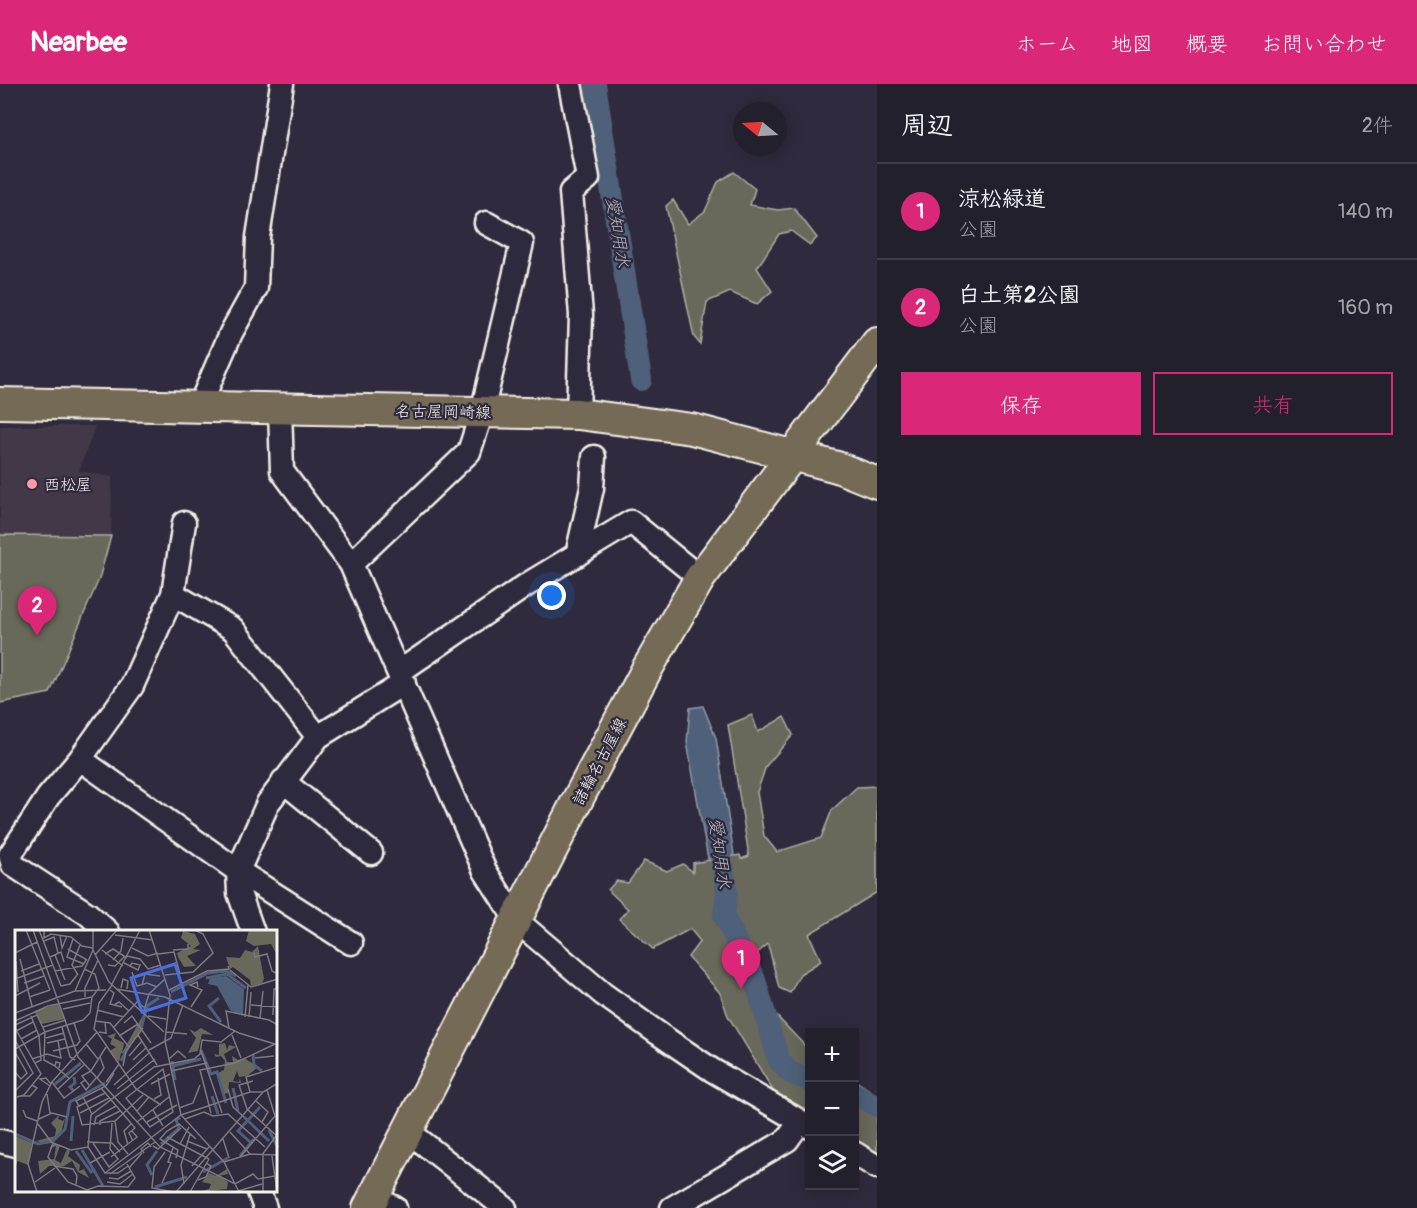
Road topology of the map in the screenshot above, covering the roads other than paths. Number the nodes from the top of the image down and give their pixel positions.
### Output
1 (282, 84) edge
2 (570, 84) edge
3 (486, 223) dead end
4 (877, 344) edge
5 (0, 403) edge
6 (199, 407) junction
7 (280, 408) junction
8 (482, 412) junction
9 (578, 414) junction
10 (594, 457) dead end
11 (792, 457) junction
12 (877, 483) edge
13 (184, 523) dead end
14 (577, 555) junction
15 (351, 564) junction
16 (700, 578) junction
17 (173, 594) junction
18 (401, 677) junction
19 (318, 737) junction
20 (80, 759) junction
21 (283, 781) junction
22 (371, 853) dead end
23 (238, 871) junction
24 (517, 921) junction
25 (106, 930) edge
26 (252, 930) edge
27 (351, 943) dead end
28 (805, 1124) edge
29 (408, 1131) junction
30 (0, 1141) edge
31 (15, 1145) edge
32 (859, 1156) edge
33 (877, 1167) edge
34 (260, 1193) edge
35 (379, 1204) edge
36 (266, 1208) edge
37 (505, 1208) edge
38 (672, 1208) edge

1 - 6 street
2 - 9 street
3 - 8 street
4 - 11 main road, 諸輪名古屋線
5 - 6 main road, 名古屋岡崎線
6 - 7 main road, 名古屋岡崎線
7 - 8 main road, 名古屋岡崎線
7 - 15 street
8 - 9 main road, 名古屋岡崎線
8 - 15 street
9 - 11 main road, 名古屋岡崎線
10 - 14 street
11 - 12 main road, 名古屋岡崎線
11 - 16 main road, 諸輪名古屋線
13 - 17 street
14 - 16 street
14 - 18 street
15 - 18 street
16 - 24 main road, 諸輪名古屋線
17 - 19 street
17 - 20 street
18 - 19 street
18 - 24 street
19 - 21 street
20 - 23 street
20 - 25 street
21 - 22 street
21 - 23 street
23 - 26 street
23 - 27 street
24 - 28 street
24 - 29 main road, 諸輪名古屋線
28 - 38 street
29 - 35 main road, 諸輪名古屋線
29 - 37 street
30 - 31 street
32 - 33 street
34 - 36 street

